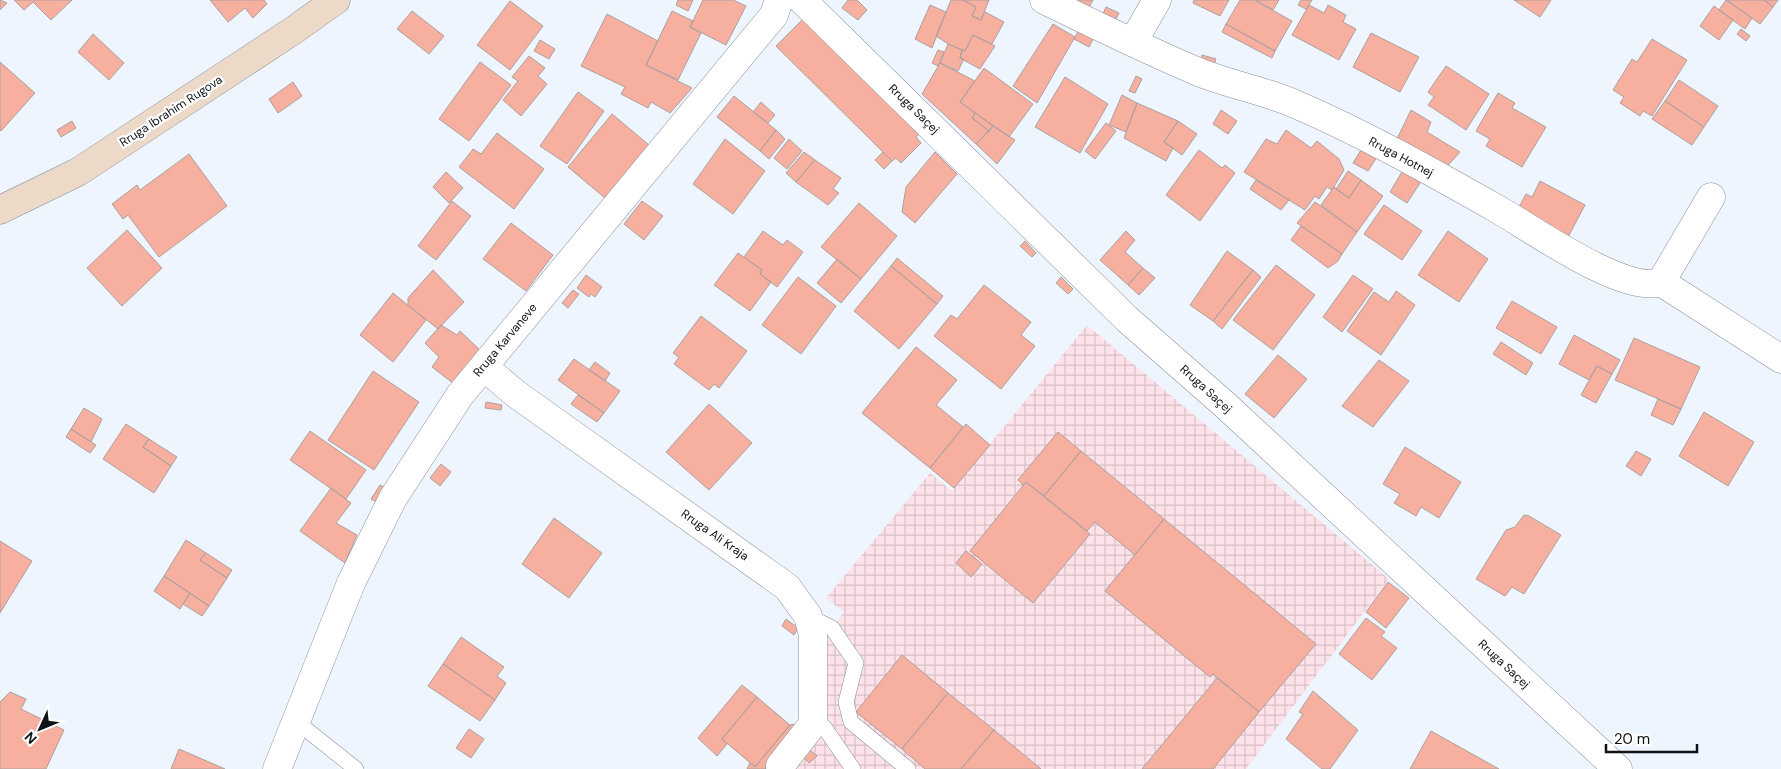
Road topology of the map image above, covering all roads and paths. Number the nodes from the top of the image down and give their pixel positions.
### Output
1 (336, 0) edge
2 (779, 0) edge
3 (802, 0) edge
4 (1044, 0) edge
5 (1157, 0) edge
6 (1133, 42) junction
7 (1711, 197) dead end
8 (0, 210) edge
9 (1661, 282) junction
10 (1781, 359) edge
11 (484, 367) junction
12 (808, 616) junction
13 (813, 719) junction
14 (298, 722) junction
15 (780, 766) dead end
16 (277, 769) edge
17 (356, 769) edge
18 (853, 769) edge
19 (908, 769) edge
20 (1618, 769) edge

1 - 8 main road, Rruga Ibrahim Rugova
2 - 11 street, Rruga Karvaneve
3 - 20 street, Rruga Saçej
4 - 6 street, Rruga Hotnej
5 - 6 street
6 - 9 street, Rruga Hotnej
7 - 9 street
9 - 10 street
11 - 12 street, Rruga Ali Kraja
11 - 14 street, Rruga Karvaneve
12 - 13 street, Rruga Ali Kraja
12 - 19 lane
13 - 15 street
13 - 18 lane
14 - 16 street, Rruga Karvaneve
14 - 17 lane

